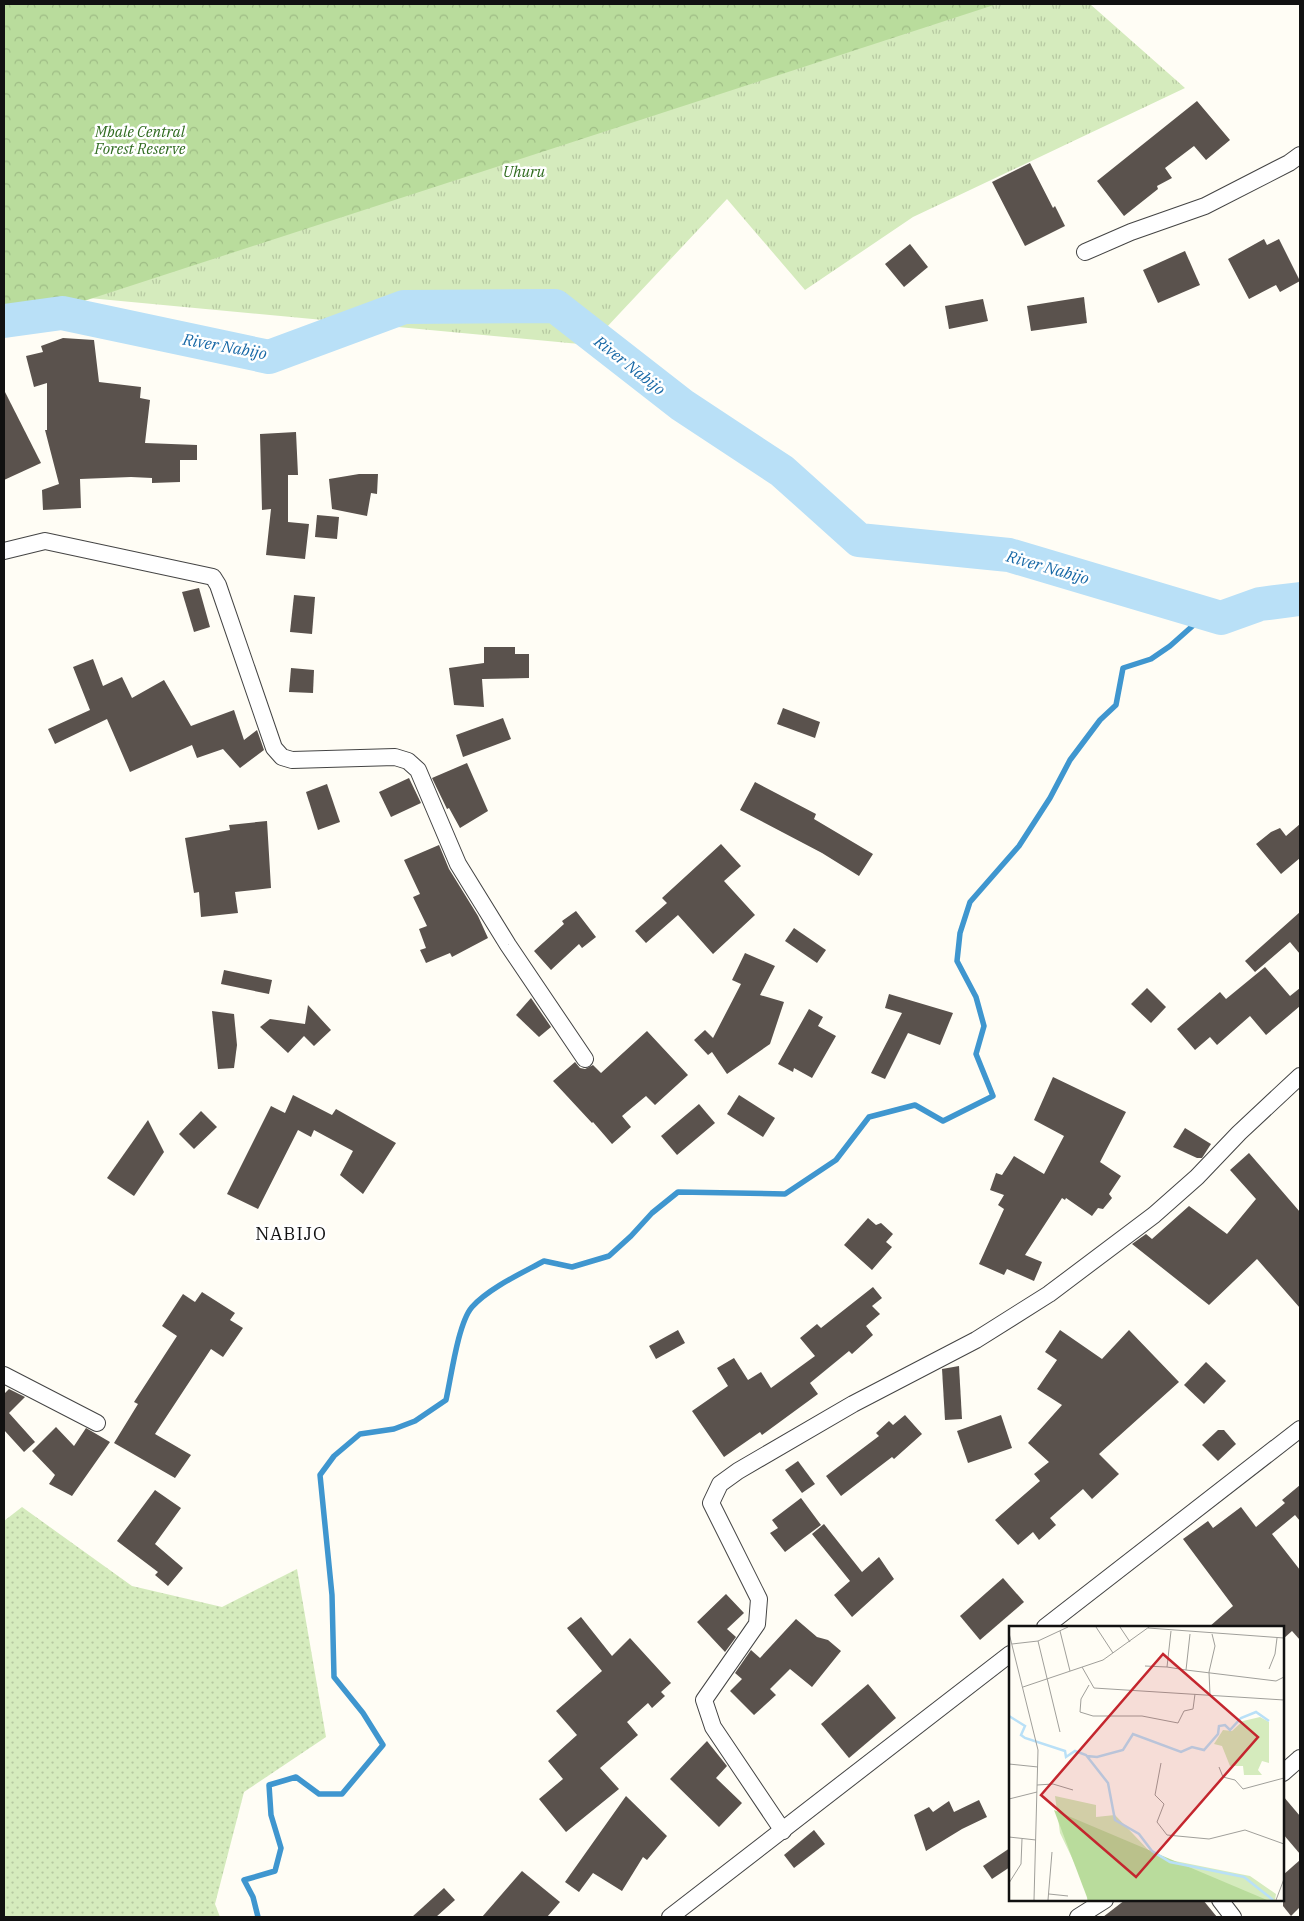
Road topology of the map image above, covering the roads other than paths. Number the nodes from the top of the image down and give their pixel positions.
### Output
1 (1300, 155) edge
2 (1086, 252) dead end
3 (4, 552) edge
4 (585, 1059) dead end
5 (1300, 1076) edge
6 (4, 1375) edge
7 (97, 1422) dead end
8 (1300, 1429) edge
9 (1046, 1626) edge
10 (1009, 1655) edge
11 (1300, 1758) edge
12 (1284, 1772) edge
13 (783, 1831) junction
14 (1103, 1901) edge
15 (1221, 1901) edge
16 (670, 1917) edge
17 (1078, 1917) edge
18 (1232, 1917) edge

1 - 2 street
3 - 4 street
5 - 13 street
6 - 7 street
8 - 9 street
10 - 13 street
11 - 12 street
13 - 16 street
14 - 17 street
15 - 18 street

